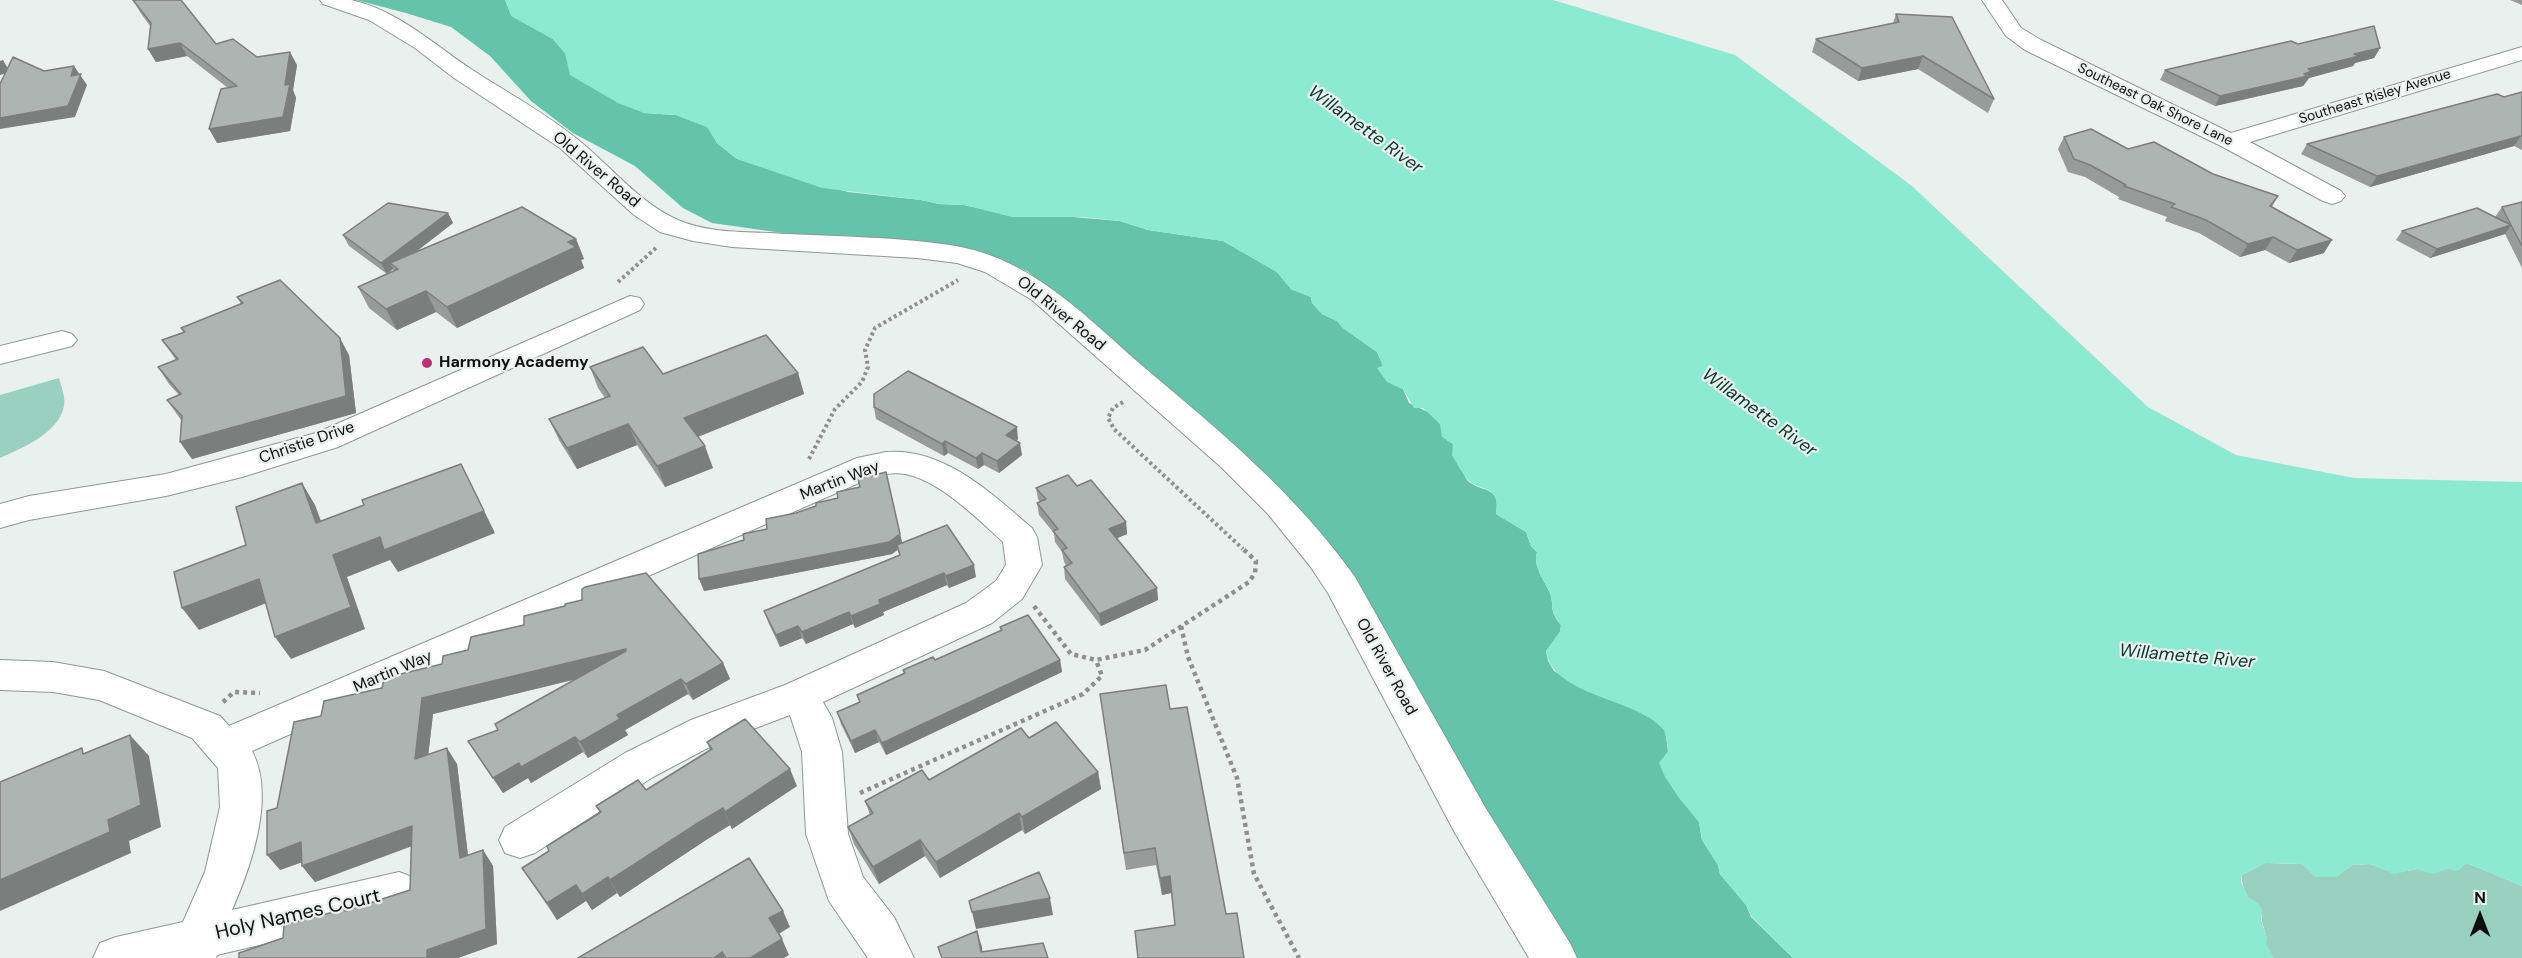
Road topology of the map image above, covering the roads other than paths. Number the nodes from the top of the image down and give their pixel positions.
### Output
1 (330, 0) edge
2 (1992, 0) edge
3 (2522, 53) edge
4 (2229, 141) junction
5 (2332, 196) dead end
6 (630, 304) road end
7 (62, 340) dead end
8 (0, 355) edge
9 (0, 516) edge
10 (0, 675) edge
11 (799, 696) junction
12 (223, 746) junction
13 (520, 840) dead end
14 (399, 892) edge
15 (196, 948) edge
16 (116, 958) edge
17 (891, 958) edge
18 (1554, 958) edge

1 - 18 street, Old River Road
2 - 4 street, Southeast Oak Shore Lane
3 - 4 street, Southeast Risley Avenue
4 - 5 street, Southeast Oak Shore Lane
6 - 9 street, Christie Drive
7 - 8 street
10 - 12 street
11 - 12 street, Martin Way
11 - 13 street, Martin Way
11 - 17 street
12 - 15 street
14 - 15 street, Holy Names Court
15 - 16 street, Holy Names Court

